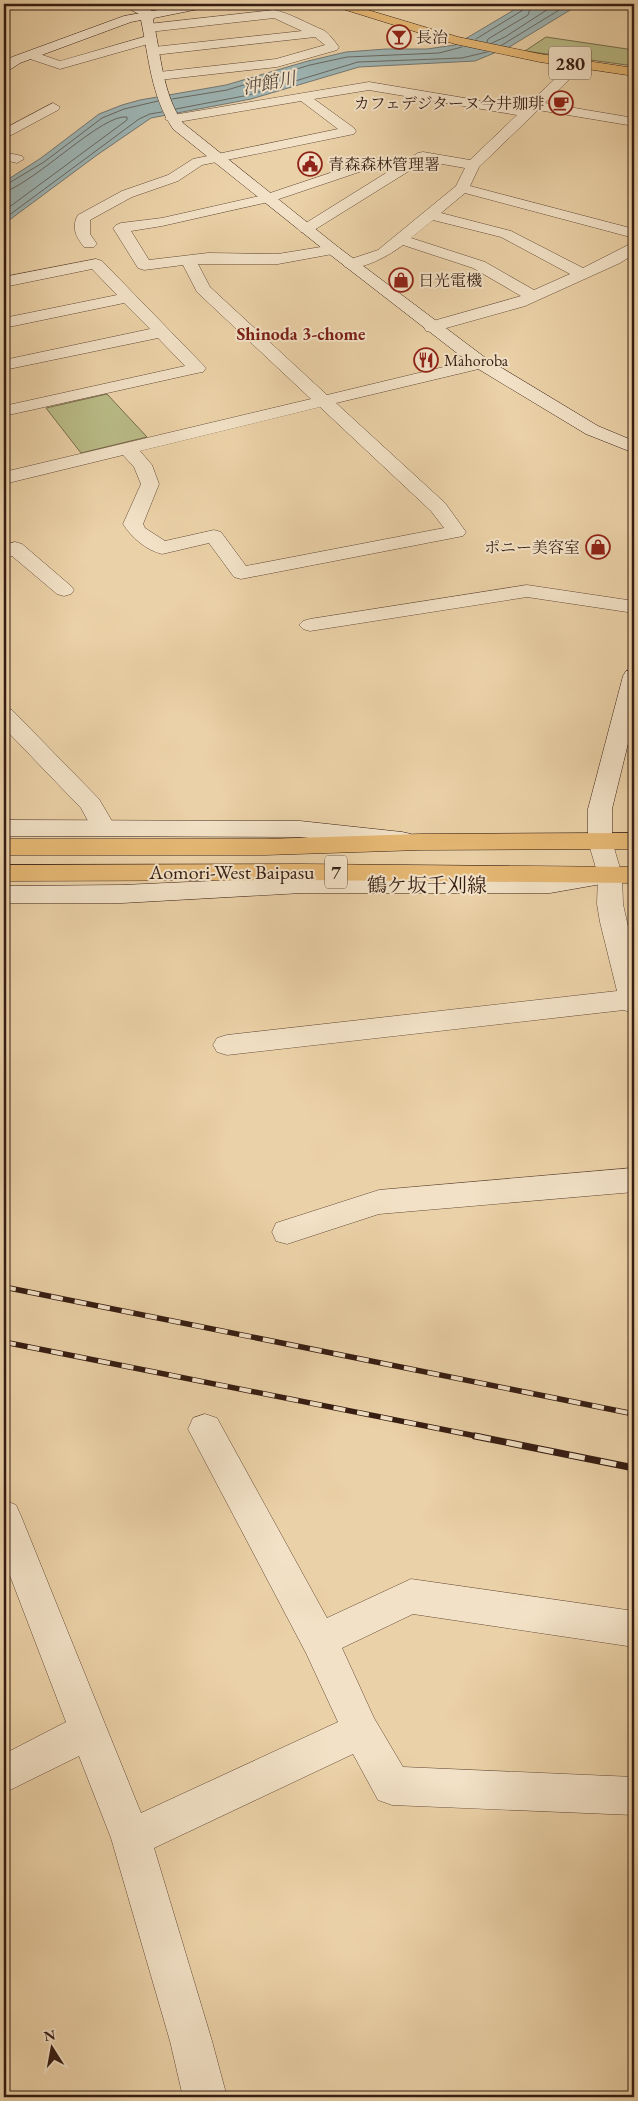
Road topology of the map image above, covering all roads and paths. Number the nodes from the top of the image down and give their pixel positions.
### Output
1 (126, 4) edge
2 (210, 4) edge
3 (337, 4) edge
4 (149, 14) junction
5 (150, 33) junction
6 (320, 33) junction
7 (154, 51) junction
8 (31, 55) junction
9 (578, 64) junction
10 (6, 68) edge
11 (634, 72) edge
12 (159, 76) junction
13 (303, 97) junction
14 (54, 107) dead end
15 (532, 109) junction
16 (171, 117) junction
17 (634, 122) edge
18 (4, 135) edge
19 (218, 158) junction
20 (375, 162) dead end
21 (473, 165) junction
22 (462, 188) junction
23 (268, 198) junction
24 (430, 215) junction
25 (306, 229) junction
26 (634, 234) edge
27 (400, 240) junction
28 (89, 244) dead end
29 (634, 247) edge
30 (333, 250) junction
31 (188, 260) junction
32 (351, 264) junction
33 (582, 274) junction
34 (4, 282) edge
35 (128, 297) junction
36 (534, 297) junction
37 (4, 323) edge
38 (432, 327) junction
39 (162, 332) junction
40 (481, 363) junction
41 (4, 365) edge
42 (324, 401) junction
43 (4, 411) edge
44 (127, 448) junction
45 (634, 448) edge
46 (4, 478) edge
47 (4, 552) edge
48 (64, 590) dead end
49 (634, 607) edge
50 (310, 625) dead end
51 (634, 676) edge
52 (4, 715) edge
53 (4, 828) edge
54 (104, 828) junction
55 (600, 841) junction
56 (634, 841) edge
57 (420, 842) junction
58 (4, 847) edge
59 (4, 873) edge
60 (622, 875) edge
61 (4, 895) edge
62 (634, 1002) edge
63 (227, 1044) dead end
64 (634, 1180) edge
65 (287, 1232) dead end
66 (205, 1429) dead end
67 (4, 1518) edge
68 (634, 1629) edge
69 (319, 1640) junction
70 (88, 1731) junction
71 (361, 1731) junction
72 (4, 1774) edge
73 (634, 1796) edge
74 (131, 1838) junction
75 (205, 2097) edge

1 - 4 street
2 - 4 street
3 - 9 highway, 280
4 - 5 street
4 - 8 street
5 - 6 street
5 - 7 street
5 - 8 street
6 - 7 street
6 - 12 street
7 - 12 street
8 - 10 street
9 - 11 highway, 280
9 - 15 street
12 - 16 street
13 - 15 street
13 - 16 street
13 - 19 street
14 - 18 street
15 - 17 street
15 - 21 street
16 - 19 street
19 - 23 street
19 - 28 street
20 - 23 street
21 - 22 street
21 - 25 street
22 - 24 street
22 - 26 street
23 - 25 street
23 - 31 street
24 - 27 street
24 - 33 street
25 - 30 street
27 - 32 street
27 - 36 street
29 - 33 street
30 - 31 street
30 - 32 street
31 - 42 street
32 - 38 street
33 - 36 street
34 - 35 street
35 - 37 street
35 - 39 street
36 - 38 street
38 - 40 street
39 - 41 street
39 - 43 street
40 - 42 street
40 - 45 street
42 - 44 street
42 - 44 street
44 - 46 street
47 - 48 street
49 - 50 street
51 - 55 street
52 - 54 street
53 - 54 street
54 - 57 street
55 - 56 highway, 7
55 - 57 highway, Aomori-West Baipasu / 7
55 - 60 street
57 - 58 highway, Aomori-West Baipasu / 7
59 - 60 highway, Aomori-West Baipasu / 7
60 - 61 street, 鶴ケ坂千刈線
60 - 62 street
62 - 63 street
64 - 65 street
66 - 69 street
67 - 70 street
68 - 69 street
69 - 71 street
70 - 72 street
70 - 74 street
71 - 73 street
71 - 74 street
74 - 75 street

